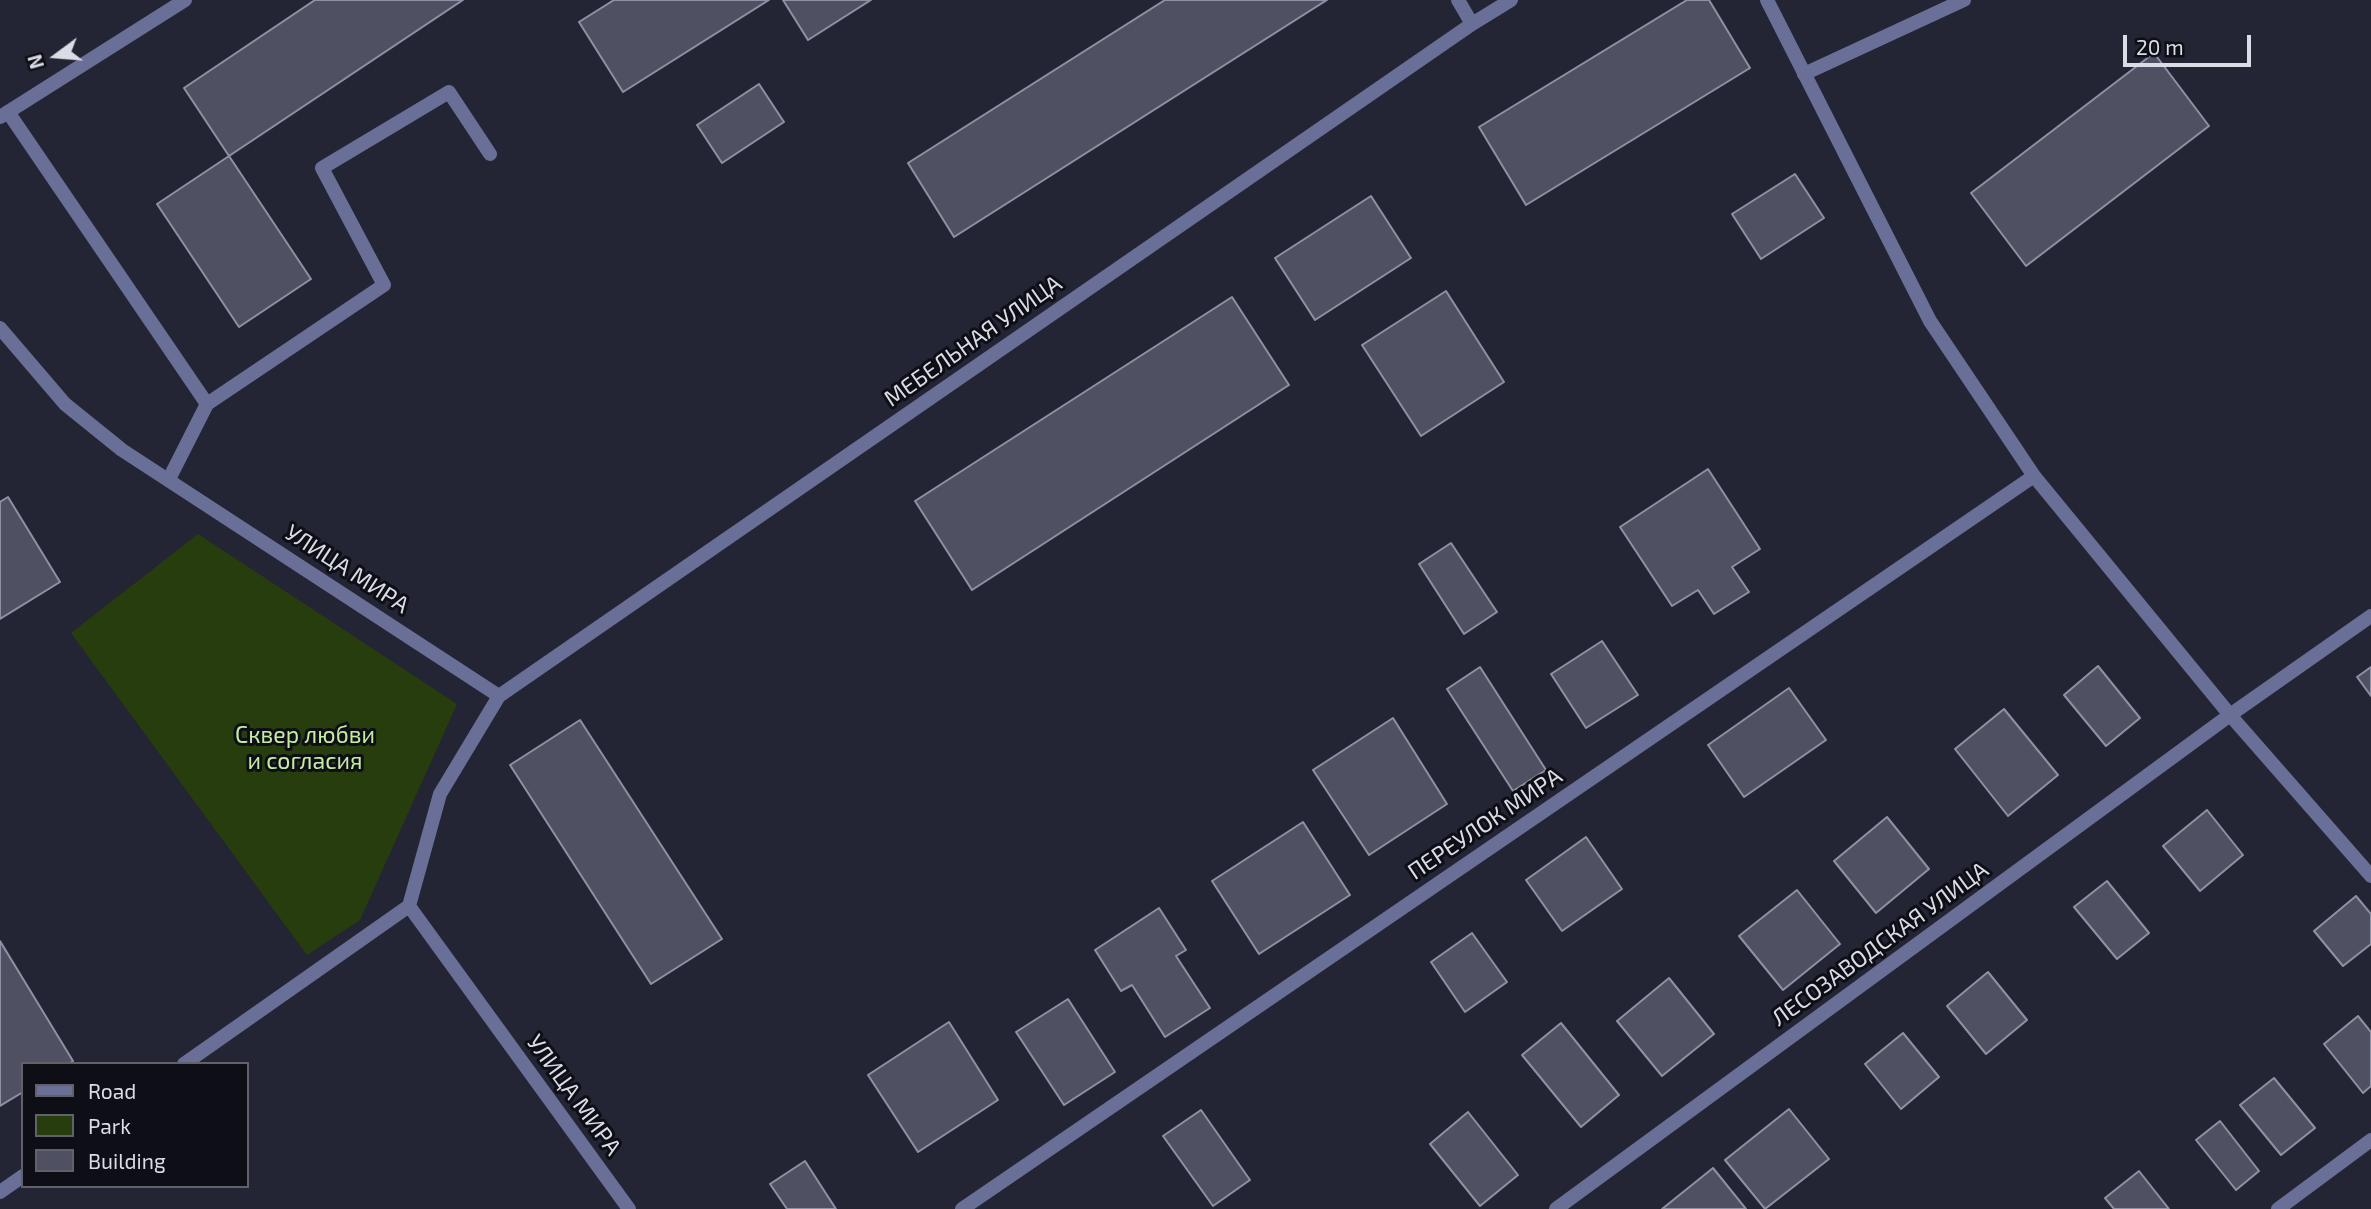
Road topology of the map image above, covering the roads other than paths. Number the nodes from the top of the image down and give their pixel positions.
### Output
1 (185, 0) edge
2 (1458, 0) edge
3 (1511, 0) edge
4 (1767, 0) edge
5 (1964, 0) edge
6 (1472, 24) junction
7 (1804, 74) junction
8 (4, 115) edge
9 (490, 154) dead end
10 (0, 328) edge
11 (207, 404) junction
12 (2034, 476) junction
13 (169, 479) junction
14 (2371, 616) edge
15 (499, 696) junction
16 (2230, 715) junction
17 (2371, 876) edge
18 (409, 906) junction
19 (187, 1062) edge
20 (2371, 1140) edge
21 (21, 1177) edge
22 (0, 1192) edge
23 (629, 1209) edge
24 (962, 1209) edge
25 (1556, 1209) edge
26 (2278, 1209) edge

1 - 8 street
2 - 6 street
3 - 6 street, МЕБЕЛЬНАЯ УЛИЦА
4 - 7 street
5 - 7 street
6 - 15 street, МЕБЕЛЬНАЯ УЛИЦА
7 - 12 street
8 - 11 street
9 - 11 street
10 - 13 street, УЛИЦА МИРА
11 - 13 street
12 - 16 street
12 - 24 street, ПЕРЕУЛОК МИРА
13 - 15 street, УЛИЦА МИРА
14 - 16 street, ЛЕСОЗАВОДСКАЯ УЛИЦА
15 - 18 street
16 - 17 street
16 - 25 street, ЛЕСОЗАВОДСКАЯ УЛИЦА
18 - 19 street
18 - 23 street, УЛИЦА МИРА
20 - 26 street
21 - 22 street

